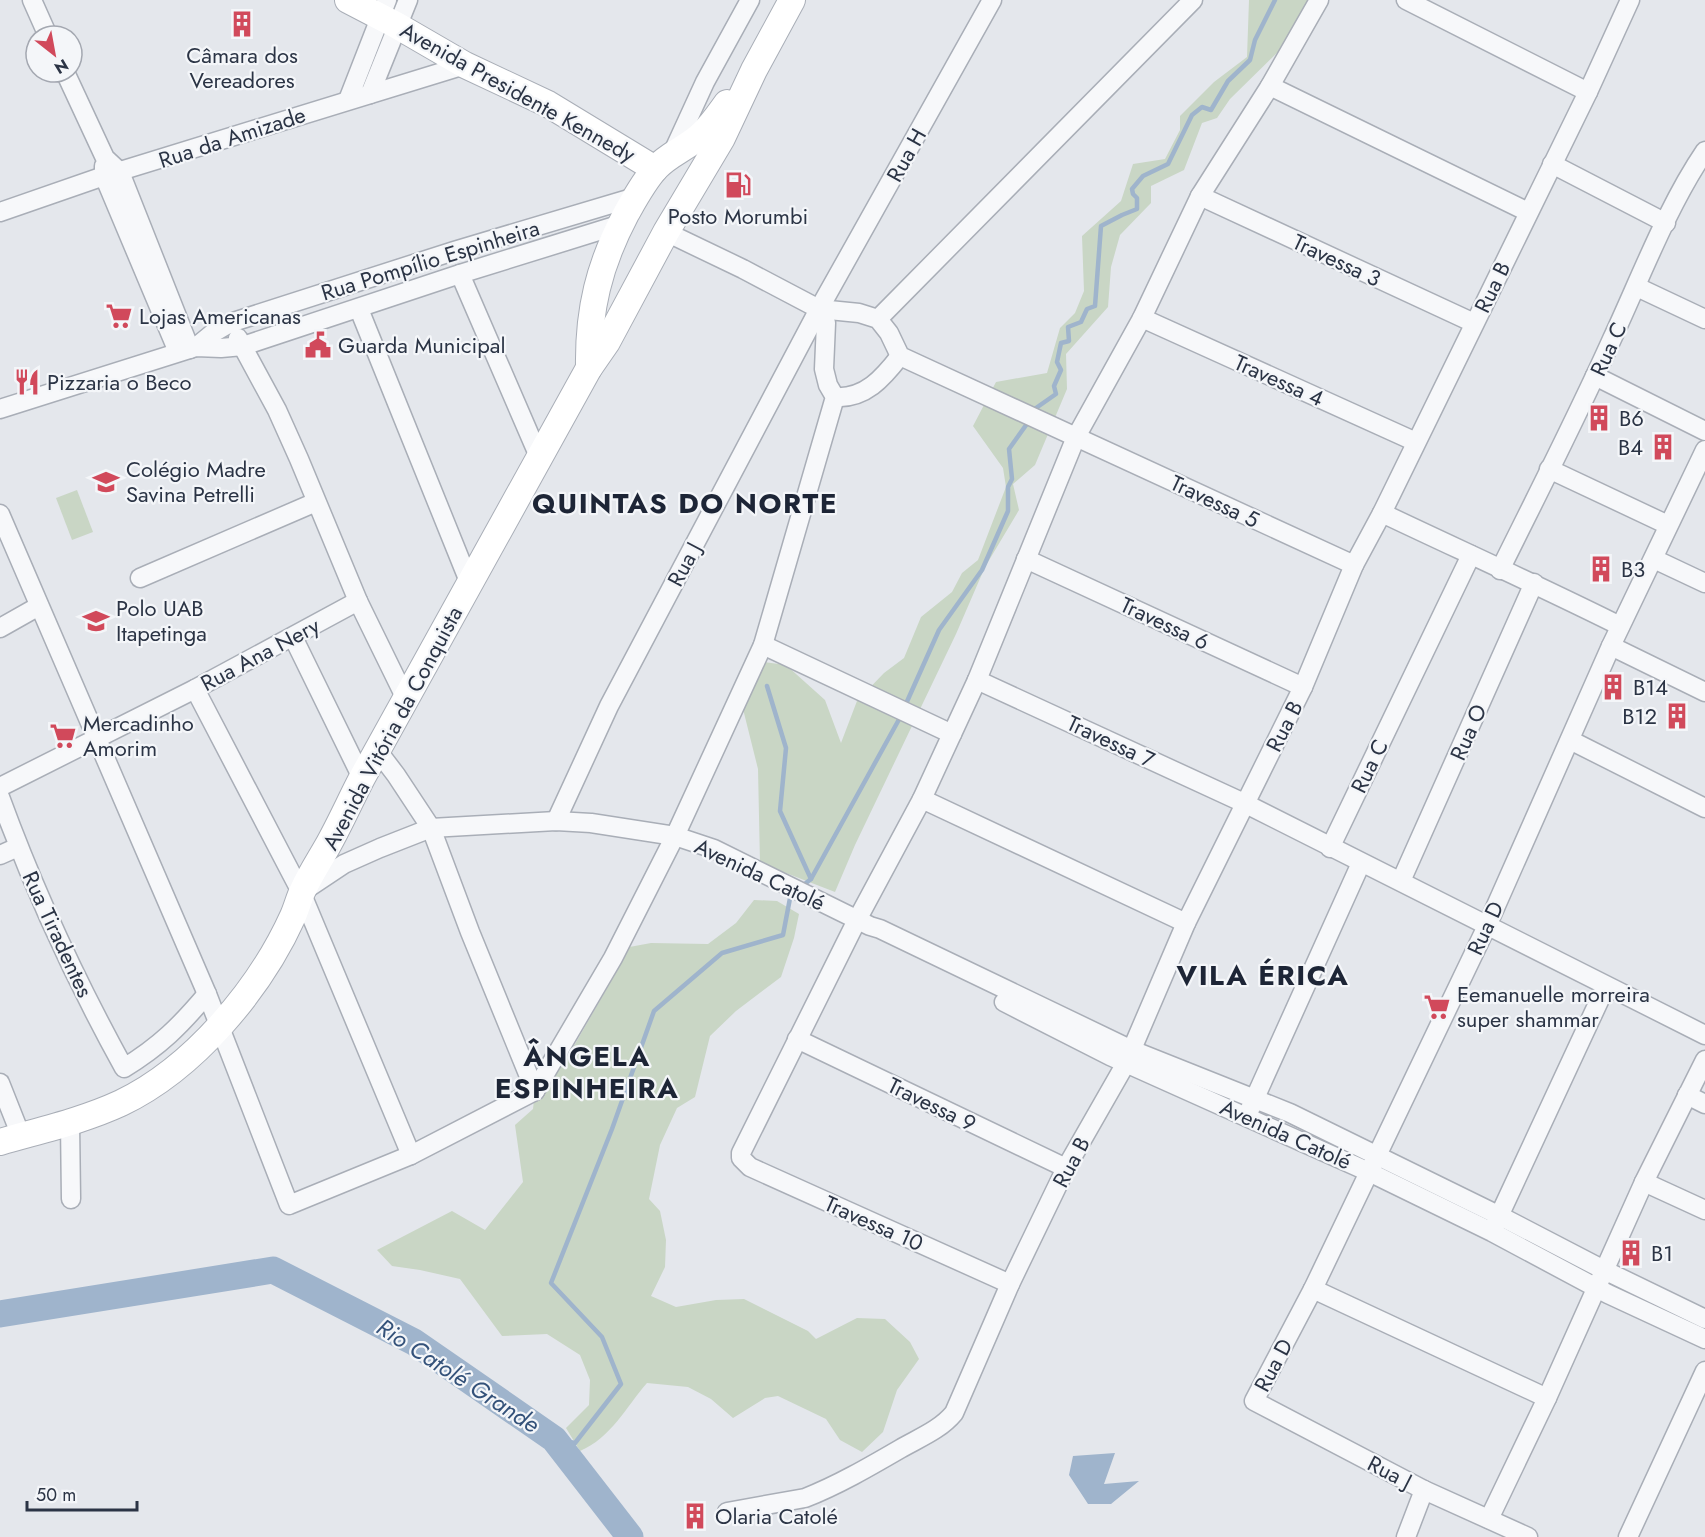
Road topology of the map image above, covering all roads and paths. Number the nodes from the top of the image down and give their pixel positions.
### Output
1 (32, 0) edge
2 (348, 0) edge
3 (408, 0) edge
4 (750, 0) edge
5 (792, 0) edge
6 (992, 0) edge
7 (1193, 0) edge
8 (1319, 0) edge
9 (1406, 0) edge
10 (1630, 0) edge
11 (388, 14) edge
12 (43, 24) edge
13 (465, 65) junction
14 (754, 70) junction
15 (71, 84) edge
16 (1270, 86) junction
17 (1588, 92) junction
18 (370, 94) junction
19 (348, 100) junction
20 (1703, 157) edge
21 (664, 161) junction
22 (1552, 164) junction
23 (110, 169) junction
24 (698, 181) junction
25 (1200, 196) junction
26 (636, 197) junction
27 (1528, 212) junction
28 (0, 213) edge
29 (1666, 223) junction
30 (621, 224) junction
31 (666, 232) junction
32 (460, 274) junction
33 (1636, 287) junction
34 (359, 309) junction
35 (819, 309) junction
36 (1142, 318) junction
37 (878, 319) junction
38 (1705, 319) edge
39 (230, 323) junction
40 (1474, 323) junction
41 (243, 346) junction
42 (188, 349) junction
43 (900, 356) junction
44 (589, 368) junction
45 (1596, 376) junction
46 (835, 397) junction
47 (0, 409) edge
48 (1705, 431) edge
49 (1076, 437) junction
50 (1416, 442) junction
51 (1705, 450) edge
52 (540, 459) junction
53 (1549, 469) junction
54 (316, 502) junction
55 (1382, 513) junction
56 (0, 514) edge
57 (1668, 525) junction
58 (1471, 555) junction
59 (1026, 559) junction
60 (1654, 559) junction
61 (1354, 565) junction
62 (1500, 570) junction
63 (140, 578) dead end
64 (1534, 583) junction
65 (1705, 583) edge
66 (470, 584) junction
67 (358, 601) junction
68 (39, 606) junction
69 (1620, 626) junction
70 (0, 628) edge
71 (293, 637) junction
72 (763, 645) junction
73 (1611, 646) junction
74 (978, 680) junction
75 (1303, 687) junction
76 (195, 689) junction
77 (1705, 692) edge
78 (405, 698) junction
79 (952, 734) junction
80 (98, 739) junction
81 (1570, 740) junction
82 (377, 750) junction
83 (362, 778) junction
84 (0, 787) edge
85 (0, 797) edge
86 (922, 799) junction
87 (1244, 803) junction
88 (1705, 808) edge
89 (556, 821) junction
90 (431, 828) junction
91 (675, 836) junction
92 (18, 847) junction
93 (1330, 848) junction
94 (0, 855) edge
95 (1361, 863) junction
96 (1401, 882) junction
97 (301, 892) junction
98 (864, 923) junction
99 (1186, 923) junction
100 (1487, 926) junction
101 (1606, 986) junction
102 (207, 994) junction
103 (220, 1026) junction
104 (1705, 1035) edge
105 (797, 1039) junction
106 (1129, 1056) junction
107 (1705, 1060) edge
108 (0, 1083) edge
109 (535, 1091) junction
110 (1687, 1095) junction
111 (1255, 1098) junction
112 (1705, 1104) edge
113 (1246, 1116) junction
114 (70, 1123) junction
115 (11, 1139) edge
116 (411, 1155) junction
117 (1373, 1165) junction
118 (1066, 1168) junction
119 (1644, 1182) junction
120 (71, 1199) dead end
121 (1705, 1210) edge
122 (1496, 1224) junction
123 (1604, 1270) junction
124 (1010, 1284) junction
125 (1596, 1288) junction
126 (1313, 1289) junction
127 (1705, 1319) edge
128 (1705, 1339) edge
129 (1705, 1371) edge
130 (1547, 1398) junction
131 (1254, 1401) joint
132 (1424, 1490) junction
133 (727, 1512) dead end
134 (1489, 1519) junction
135 (1406, 1537) edge
136 (1528, 1537) edge
137 (1628, 1537) edge

1 - 12 street
2 - 11 main road, Avenida Presidente Kennedy
3 - 11 street
4 - 21 street
5 - 14 main road
6 - 35 street, Rua H
7 - 37 street
8 - 16 street
9 - 17 street
10 - 17 street, Rua B
11 - 13 main road, Avenida Presidente Kennedy
11 - 18 street
11 - 19 street
13 - 18 street, Rua da Amizade
13 - 21 main road, Avenida Presidente Kennedy
14 - 21 main road
14 - 24 main road, Avenida Vitória da Conquista
15 - 23 street
16 - 25 street
16 - 27 street
17 - 22 street, Rua B
18 - 19 street, Rua da Amizade
19 - 23 street, Rua da Amizade
20 - 29 street
21 - 24 main road, Avenida Presidente Kennedy
21 - 26 main road
22 - 27 street, Rua B
22 - 29 street
23 - 28 street, Rua da Amizade
23 - 42 street
24 - 31 main road, Avenida Vitória da Conquista
25 - 36 street
25 - 40 street, Travessa 3
26 - 30 main road
26 - 39 street, Rua Pompílio Espinheira
27 - 40 street, Rua B
29 - 33 street, Rua C
30 - 32 street, Rua Pompílio Espinheira
30 - 44 main road
31 - 35 street
31 - 44 main road, Avenida Vitória da Conquista
32 - 34 street, Rua Pompílio Espinheira
32 - 52 street
33 - 38 street
33 - 45 street, Rua C
34 - 41 street, Rua Pompílio Espinheira
34 - 66 street
35 - 37 street
35 - 46 street
35 - 89 street, Rua J
36 - 49 street
36 - 50 street, Travessa 4
37 - 43 street
39 - 41 street
39 - 42 street, Rua Pompílio Espinheira
40 - 50 street, Rua B
41 - 42 street, Rua Pompílio Espinheira
41 - 54 street
42 - 47 street, Rua Pompílio Espinheira
43 - 46 street
43 - 49 street, Travessa 5
44 - 52 main road, Avenida Vitória da Conquista
45 - 48 street
45 - 53 street, Rua C
46 - 72 street
49 - 59 street
49 - 61 street, Travessa 5
50 - 55 street, Rua B
51 - 57 street, Rua D
52 - 66 main road, Avenida Vitória da Conquista
53 - 57 street
53 - 62 street, Rua C
54 - 63 street
54 - 67 street
55 - 58 street
55 - 61 street, Rua B
56 - 68 street
57 - 60 street, Rua D
58 - 62 street
58 - 93 street, Rua C
59 - 74 street
59 - 75 street, Travessa 6
60 - 65 street
60 - 69 street, Rua D
61 - 75 street, Rua B
62 - 64 street
64 - 69 street
64 - 96 street, Rua O
66 - 78 main road, Avenida Vitória da Conquista
67 - 71 street, Rua Ana Nery
67 - 78 street
68 - 70 street
68 - 80 street
69 - 73 street, Rua D
71 - 76 street, Rua Ana Nery
71 - 83 street
72 - 79 street
72 - 91 street
73 - 77 street
73 - 81 street, Rua D
74 - 79 street
74 - 87 street, Travessa 7
75 - 87 street, Rua B
76 - 80 street, Rua Ana Nery
76 - 97 street
78 - 82 main road, Avenida Vitória da Conquista
79 - 86 street
80 - 84 street, Rua Ana Nery
80 - 102 street
81 - 88 street
81 - 100 street, Rua D
82 - 83 main road, Avenida Vitória da Conquista
82 - 90 street
83 - 97 main road, Avenida Vitória da Conquista
85 - 92 street, Rua Tiradentes
86 - 98 street
86 - 99 street
87 - 93 street, Travessa 7
87 - 99 street, Rua B
89 - 90 street, Avenida Catolé
89 - 91 street, Avenida Catolé
90 - 97 street, Avenida Catolé
90 - 109 street
91 - 98 street, Avenida Catolé
91 - 109 street
92 - 94 street
92 - 102 street, Rua Tiradentes
93 - 95 street, Travessa 7
95 - 96 street, Travessa 7
95 - 111 street
96 - 100 street, Travessa 7
97 - 103 main road, Avenida Vitória da Conquista
97 - 116 street
98 - 105 street
98 - 106 street, Avenida Catolé
99 - 106 street, Rua B
100 - 101 street, Travessa 7
100 - 117 street, Rua D
101 - 104 street, Travessa 7
101 - 122 street
102 - 103 street
103 - 114 main road, Avenida Vitória da Conquista
103 - 116 street
105 - 118 street, Travessa 9
105 - 124 street, Travessa 10
106 - 111 street, Avenida Catolé
106 - 113 street, Avenida Catolé
106 - 118 street, Rua B
107 - 110 street
108 - 115 street
109 - 116 street
110 - 112 street
110 - 119 street
111 - 113 street
111 - 117 street, Avenida Catolé
113 - 117 street, Avenida Catolé
114 - 115 main road, Avenida Vitória da Conquista
114 - 120 street
117 - 122 street, Avenida Catolé
117 - 126 street, Rua D
118 - 124 street, Rua B
119 - 121 street
119 - 123 street
122 - 123 street, Avenida Catolé
122 - 125 street, Avenida Catolé
123 - 125 street
123 - 127 street, Avenida Catolé
124 - 133 street, Rua B
125 - 128 street, Avenida Catolé
125 - 130 street
126 - 130 street
126 - 131 street, Rua D
129 - 137 street
130 - 134 street
131 - 132 street, Rua J
132 - 134 street, Rua J
132 - 135 street
134 - 136 street, Rua J

